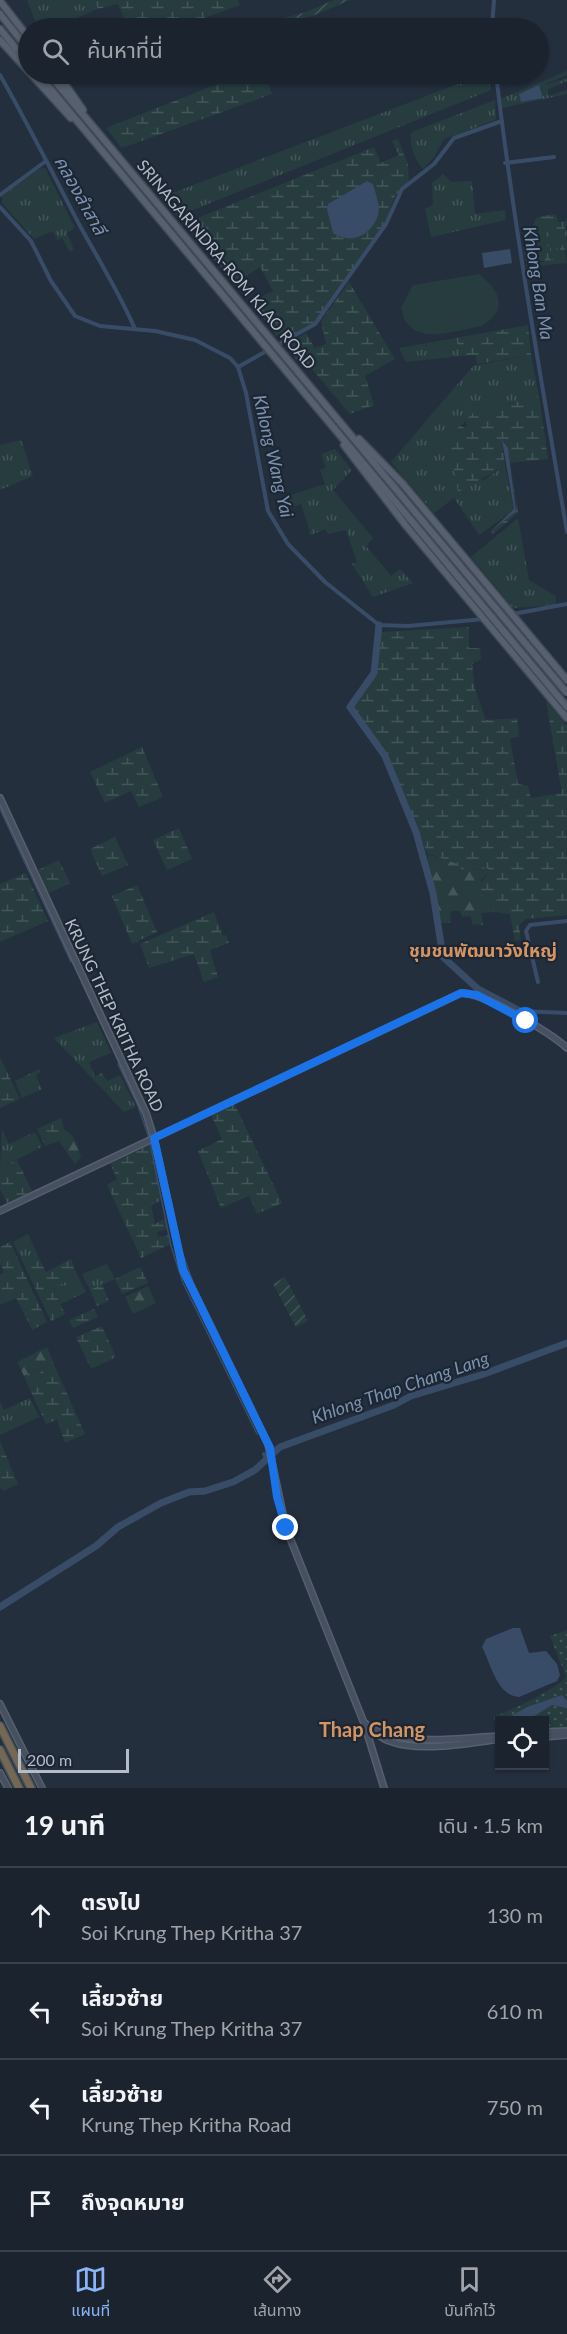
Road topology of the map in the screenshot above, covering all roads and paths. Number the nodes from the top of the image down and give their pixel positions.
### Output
1 (0, 1) edge
2 (0, 14) edge
3 (18, 24) edge
4 (0, 28) edge
5 (18, 36) edge
6 (0, 40) edge
7 (18, 50) edge
8 (18, 61) edge
9 (38, 84) edge
10 (46, 84) edge
11 (58, 84) edge
12 (65, 84) edge
13 (86, 116) junction
14 (91, 137) junction
15 (347, 429) junction
16 (340, 436) junction
17 (476, 573) junction
18 (460, 591) junction
19 (535, 643) junction
20 (517, 659) junction
21 (567, 680) edge
22 (567, 693) edge
23 (567, 707) edge
24 (567, 718) edge
25 (0, 798) edge
26 (567, 1048) edge
27 (151, 1139) junction
28 (0, 1211) edge
29 (0, 1704) edge
30 (364, 1723) junction
31 (0, 1726) edge
32 (567, 1733) edge
33 (549, 1735) edge
34 (495, 1738) edge
35 (0, 1750) edge
36 (0, 1773) edge
37 (8, 1788) edge
38 (19, 1788) edge
39 (31, 1788) edge
40 (42, 1788) edge
41 (384, 1788) edge

1 - 3 main road
2 - 5 main road
4 - 7 main road
6 - 8 main road, SRINAGARINDRA-ROM KLAO ROAD
9 - 14 main road, SRINAGARINDRA-ROM KLAO ROAD
10 - 14 main road, SRINAGARINDRA-ROM KLAO ROAD
11 - 13 main road, SRINAGARINDRA-ROM KLAO ROAD
12 - 13 main road, SRINAGARINDRA-ROM KLAO ROAD
13 - 15 main road, SRINAGARINDRA-ROM KLAO ROAD
14 - 16 main road, SRINAGARINDRA-ROM KLAO ROAD
15 - 17 main road, SRINAGARINDRA-ROM KLAO ROAD
15 - 22 main road, SRINAGARINDRA-ROM KLAO ROAD, bridge
16 - 18 main road, SRINAGARINDRA-ROM KLAO ROAD
16 - 23 main road, SRINAGARINDRA-ROM KLAO ROAD, bridge
17 - 18 main road
17 - 19 main road, SRINAGARINDRA-ROM KLAO ROAD
18 - 20 main road, SRINAGARINDRA-ROM KLAO ROAD
19 - 20 main road
19 - 21 main road, SRINAGARINDRA-ROM KLAO ROAD
20 - 24 main road, SRINAGARINDRA-ROM KLAO ROAD
25 - 27 main road, KRUNG THEP KRITHA ROAD
26 - 27 main road
27 - 28 main road
27 - 30 main road, KRUNG THEP KRITHA ROAD
29 - 40 main road
30 - 34 main road
30 - 41 main road, KRUNG THEP KRITHA ROAD
31 - 39 highway
32 - 33 main road
35 - 38 highway
36 - 37 main road

